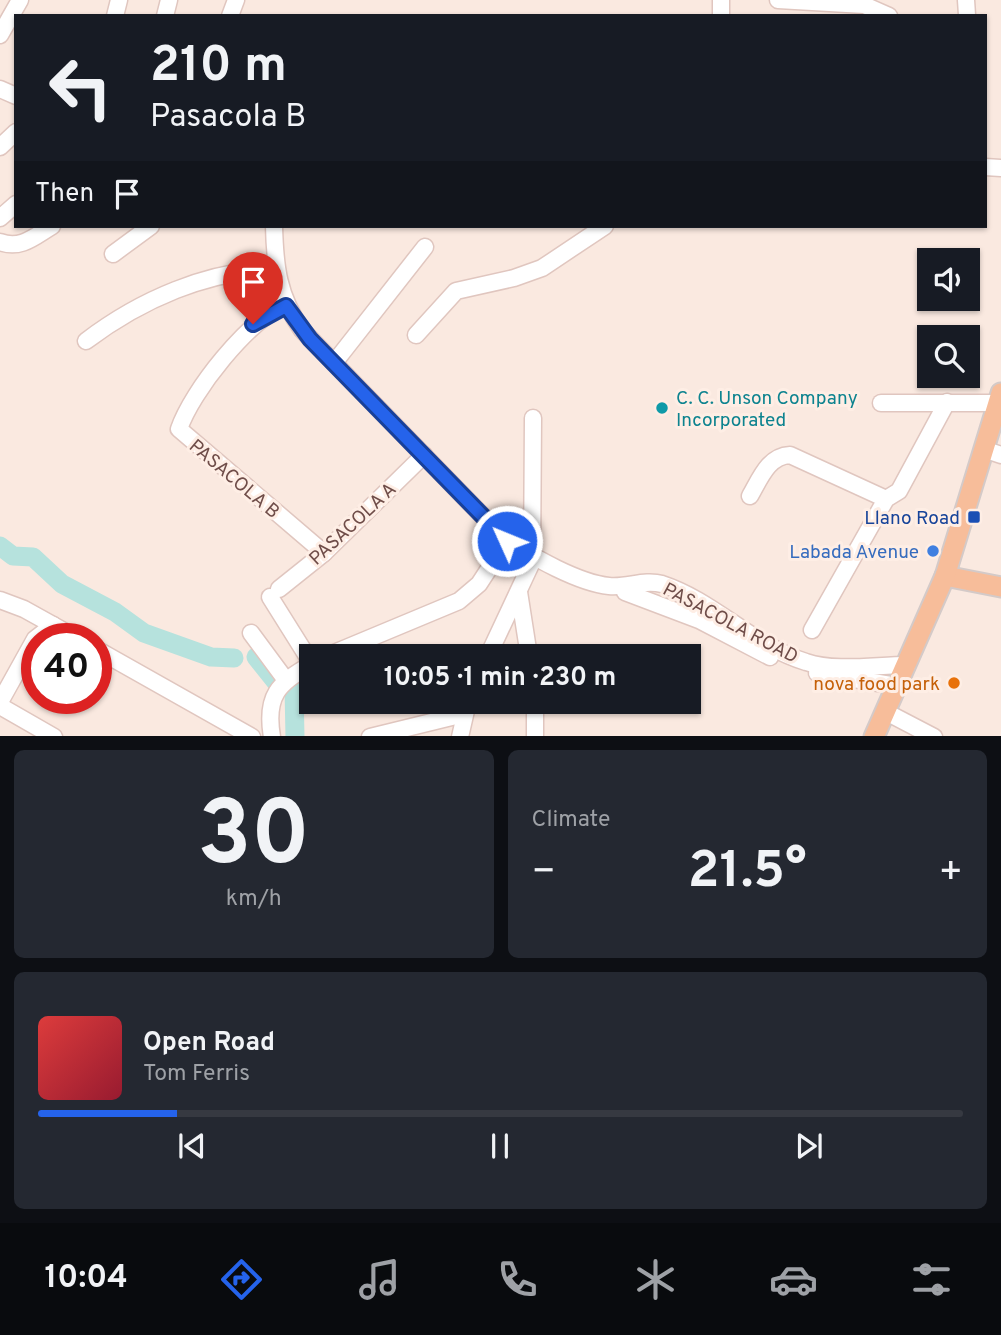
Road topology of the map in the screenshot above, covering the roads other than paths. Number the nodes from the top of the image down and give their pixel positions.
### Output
1 (20, 0) edge
2 (778, 0) edge
3 (884, 14) edge
4 (5, 19) edge
5 (0, 35) edge
6 (14, 134) edge
7 (0, 146) edge
8 (14, 206) edge
9 (0, 218) edge
10 (49, 228) edge
11 (148, 228) edge
12 (274, 228) edge
13 (603, 228) edge
14 (0, 242) edge
15 (425, 247) dead end
16 (113, 254) dead end
17 (273, 269) junction
18 (286, 306) junction
19 (416, 335) dead end
20 (86, 341) dead end
21 (334, 363) junction
22 (1000, 398) edge
23 (947, 402) junction
24 (881, 403) dead end
25 (533, 418) dead end
26 (993, 453) edge
27 (424, 455) junction
28 (750, 496) dead end
29 (886, 499) junction
30 (507, 541) junction
31 (324, 553) junction
32 (533, 556) junction
33 (946, 576) junction
34 (1001, 587) edge
35 (519, 592) junction
36 (625, 592) dead end
37 (0, 600) edge
38 (49, 623) edge
39 (811, 630) dead end
40 (251, 633) dead end
41 (301, 644) edge
42 (356, 644) edge
43 (494, 644) edge
44 (527, 644) edge
45 (112, 658) edge
46 (21, 665) edge
47 (907, 665) junction
48 (299, 671) edge
49 (285, 679) junction
50 (897, 686) junction
51 (0, 704) edge
52 (886, 712) junction
53 (446, 714) edge
54 (465, 714) edge
55 (535, 714) edge
56 (52, 736) edge
57 (250, 736) edge
58 (272, 736) edge
59 (373, 736) edge
60 (460, 736) edge
61 (535, 736) edge
62 (874, 736) edge
63 (932, 736) edge

1 - 4 street
2 - 3 street
4 - 5 street
6 - 7 street
8 - 9 street
10 - 14 street
11 - 16 street
12 - 17 street, PASACOLA ROAD
13 - 19 street
15 - 21 street
17 - 18 street, PASACOLA ROAD
17 - 20 street
18 - 21 street, PASACOLA ROAD
18 - 31 street, PASACOLA B
21 - 27 street, PASACOLA ROAD
22 - 23 street
22 - 26 main road
23 - 24 street
23 - 29 street
25 - 32 street
26 - 33 main road
27 - 30 street, PASACOLA ROAD
27 - 31 street, PASACOLA A
28 - 29 street
29 - 39 street
30 - 32 street, PASACOLA ROAD
30 - 42 street
31 - 41 street, PASACOLA A
32 - 35 street
32 - 47 street, PASACOLA ROAD
33 - 34 main road
33 - 47 main road
35 - 43 street
35 - 44 street
36 - 50 street
37 - 38 street
40 - 49 street
45 - 57 street
46 - 51 street
47 - 50 main road
48 - 49 street
49 - 58 street
50 - 52 main road
51 - 56 street
52 - 62 main road
52 - 63 street
53 - 59 street
54 - 60 street
55 - 61 street

